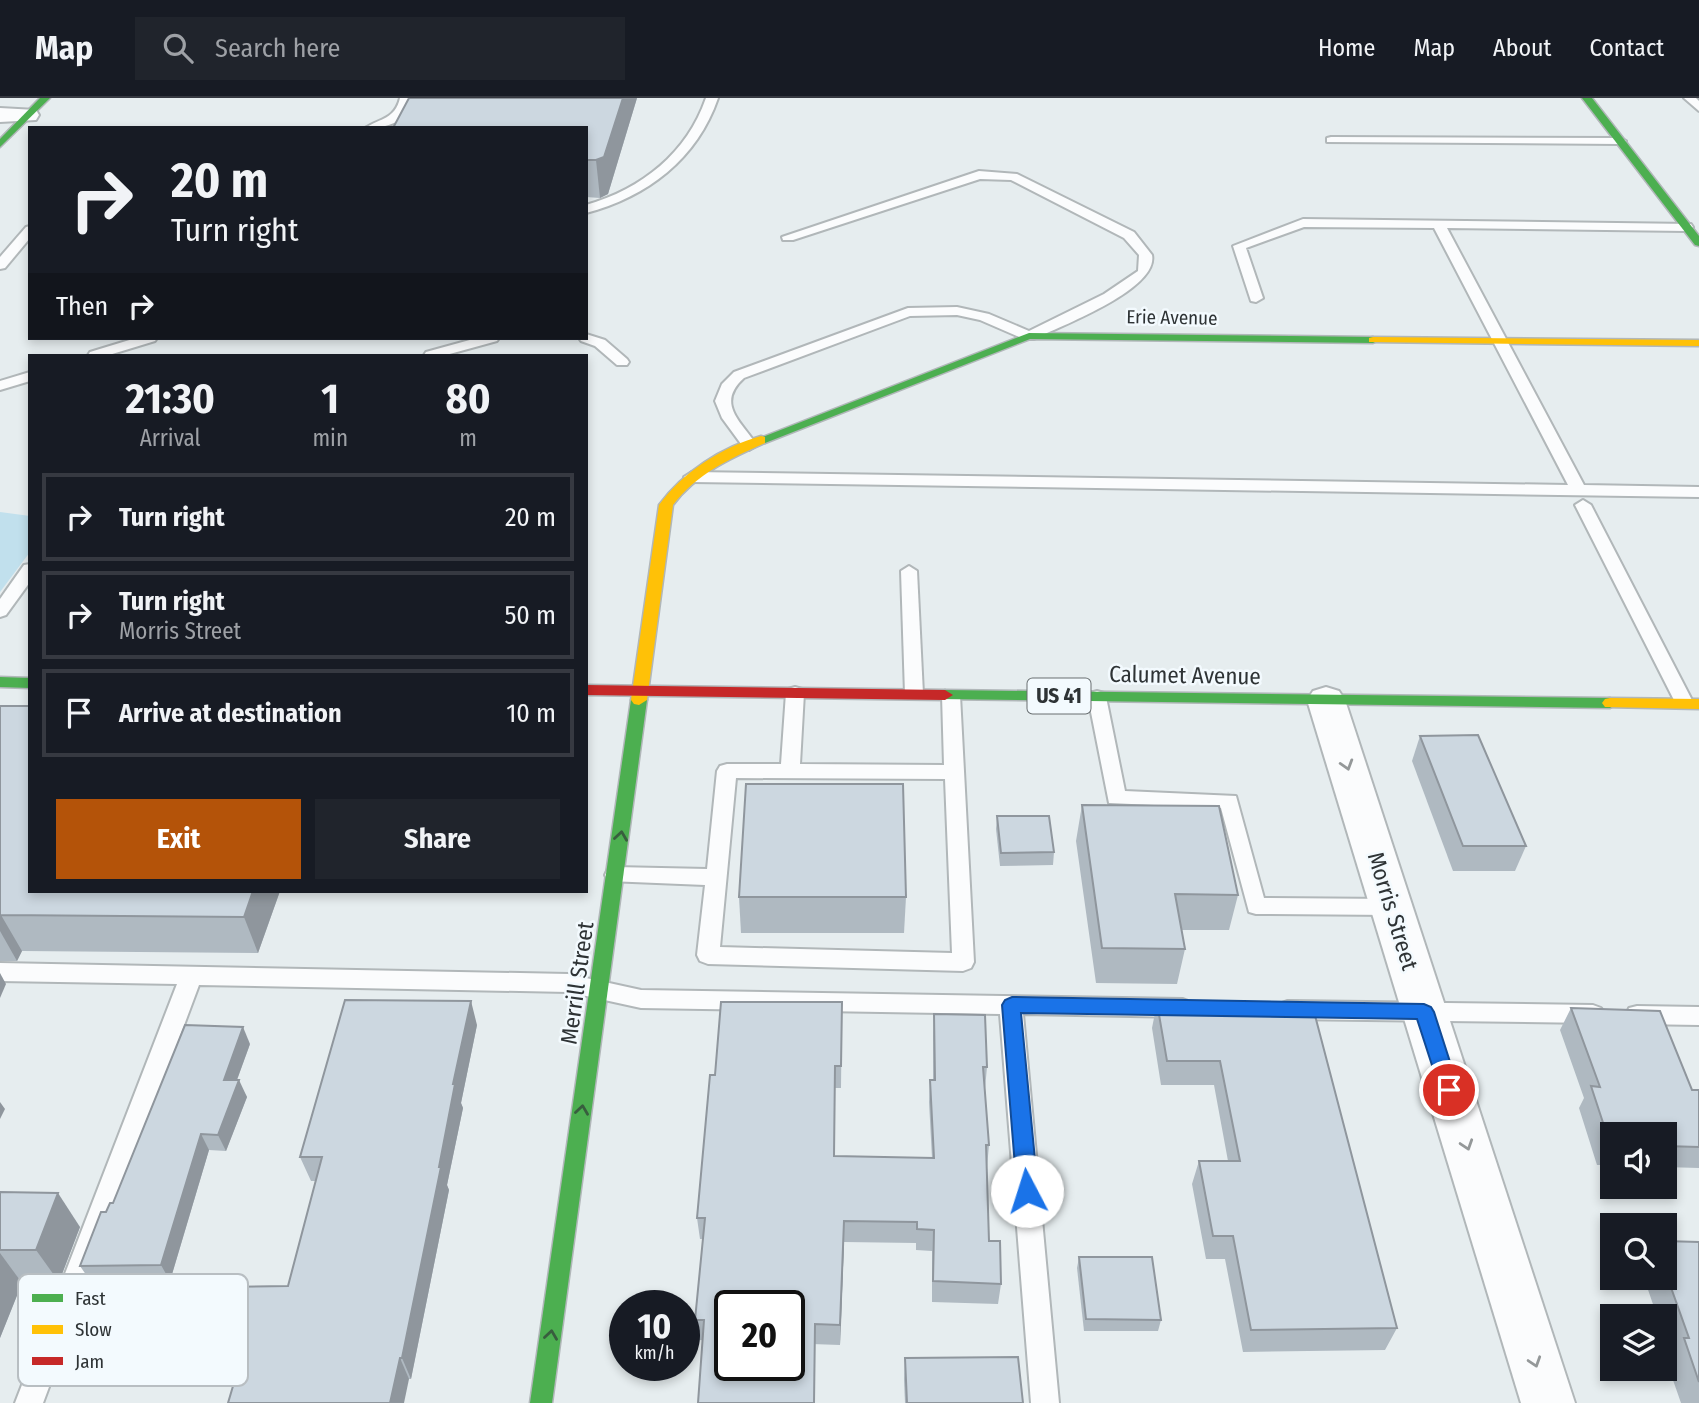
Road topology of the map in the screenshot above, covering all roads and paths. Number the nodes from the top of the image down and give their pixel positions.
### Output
1 (45, 98) edge
2 (406, 98) edge
3 (712, 98) edge
4 (1587, 98) edge
5 (1690, 98) edge
6 (1699, 108) edge
7 (18, 123) edge
8 (378, 126) edge
9 (1331, 140) dead end
10 (1620, 141) junction
11 (0, 144) edge
12 (588, 208) edge
13 (1439, 225) junction
14 (1687, 227) junction
15 (28, 232) edge
16 (788, 237) dead end
17 (1699, 243) edge
18 (0, 265) edge
19 (1256, 298) dead end
20 (1029, 336) junction
21 (588, 339) edge
22 (144, 340) edge
23 (485, 340) edge
24 (1501, 341) junction
25 (1699, 343) edge
26 (98, 354) edge
27 (435, 354) edge
28 (622, 362) dead end
29 (28, 377) edge
30 (0, 386) edge
31 (749, 445) junction
32 (692, 477) junction
33 (677, 488) joint
34 (1699, 492) edge
35 (1581, 498) junction
36 (909, 571) dead end
37 (28, 572) edge
38 (0, 611) edge
39 (0, 682) edge
40 (28, 683) edge
41 (588, 690) edge
42 (642, 691) junction
43 (795, 693) junction
44 (914, 694) junction
45 (951, 695) junction
46 (1097, 696) junction
47 (1326, 700) junction
48 (1692, 704) edge
49 (790, 772) junction
50 (955, 772) junction
51 (615, 875) junction
52 (716, 877) junction
53 (1391, 907) junction
54 (0, 972) edge
55 (191, 976) junction
56 (599, 989) junction
57 (1012, 1005) junction
58 (1204, 1008) edge
59 (1259, 1009) edge
60 (1424, 1012) junction
61 (1699, 1016) edge
62 (78, 1274) edge
63 (35, 1386) edge
64 (29, 1403) edge
65 (541, 1403) edge
66 (1045, 1403) edge
67 (1548, 1403) edge

1 - 7 street
2 - 8 lane
3 - 12 lane
4 - 10 street
5 - 6 lane
7 - 11 street
9 - 10 lane
10 - 14 street
13 - 14 lane
13 - 19 lane
13 - 24 lane
14 - 17 street
15 - 18 lane
16 - 20 lane
20 - 24 street, Erie Avenue
20 - 31 street, Erie Avenue
20 - 31 lane
21 - 28 lane
22 - 26 lane
23 - 27 lane
24 - 25 street, Erie Avenue
24 - 35 lane
29 - 30 lane
31 - 32 street, Erie Avenue
32 - 33 street, Erie Avenue
32 - 35 lane
33 - 42 street, Merrill Street
34 - 35 lane
35 - 48 lane
36 - 44 lane
37 - 38 lane
39 - 40 street
41 - 42 street, Calumet Avenue / US 41
42 - 43 street, Calumet Avenue / US 41
51 -> 42 street, Merrill Street
43 - 44 street, Calumet Avenue / US 41
43 - 49 lane
44 - 45 street, Calumet Avenue / US 41
45 - 46 street, Calumet Avenue / US 41
45 - 50 lane
46 - 47 street, Calumet Avenue / US 41
46 - 53 lane
47 - 48 street, Calumet Avenue / US 41
47 -> 53 street, Morris Street
49 - 50 lane
49 - 52 lane
50 - 52 lane
51 - 52 lane
51 - 56 street, Merrill Street
53 - 60 street, Morris Street
54 - 55 lane
55 - 56 lane
55 - 62 lane
56 - 57 lane
65 -> 56 street, Merrill Street
57 - 58 lane
57 - 66 lane
59 - 60 lane
60 - 61 lane
60 -> 67 street, Morris Street
63 - 64 lane

